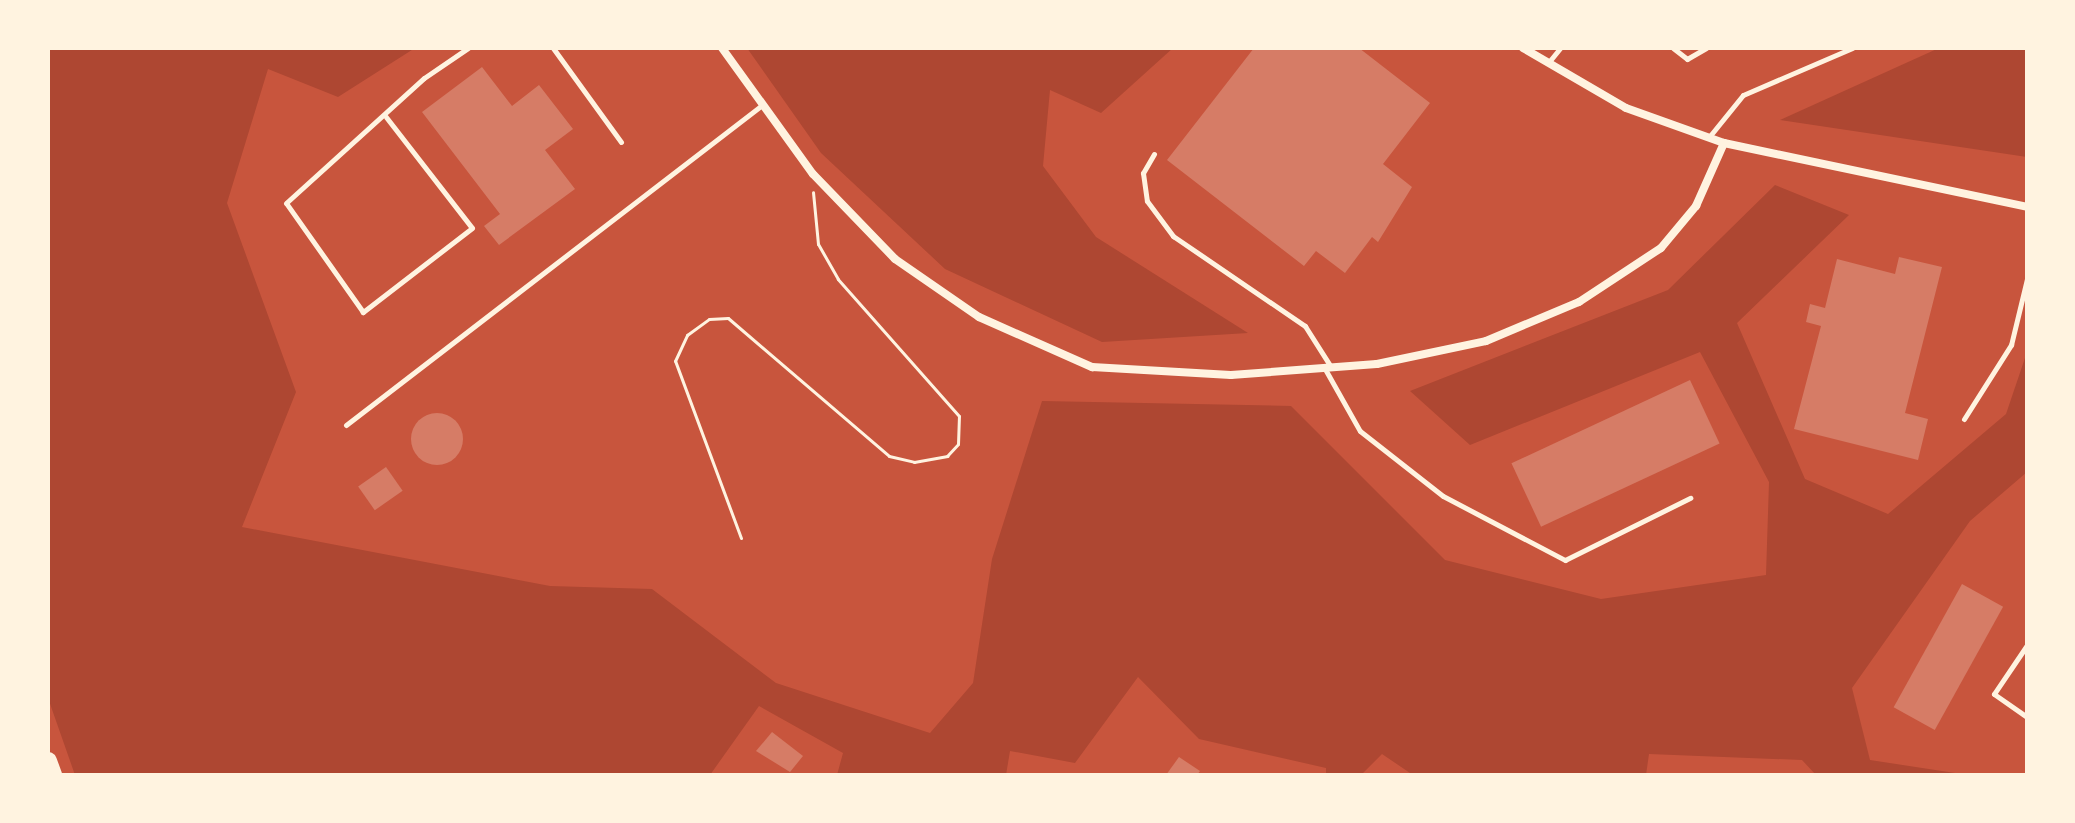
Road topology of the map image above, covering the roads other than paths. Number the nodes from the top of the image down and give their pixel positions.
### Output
1 (468, 48) edge
2 (553, 48) edge
3 (722, 48) edge
4 (1523, 48) edge
5 (1560, 48) edge
6 (1673, 48) edge
7 (1706, 48) edge
8 (1852, 48) edge
9 (1547, 64) junction
10 (763, 104) junction
11 (386, 117) junction
12 (1709, 137) junction
13 (621, 142) dead end
14 (1724, 143) junction
15 (1154, 154) dead end
16 (2027, 207) edge
17 (2027, 279) edge
18 (1328, 368) junction
19 (1964, 419) dead end
20 (346, 425) dead end
21 (1690, 498) dead end
22 (2027, 645) edge
23 (2027, 717) edge
24 (48, 761) edge
25 (53, 775) edge

1 - 11 lane
2 - 13 lane
3 - 10 street
4 - 9 street
5 - 9 lane
6 - 7 lane
8 - 12 lane
9 - 12 street
10 - 18 street
10 - 20 lane
11 - 11 lane
12 - 14 street
14 - 16 street
14 - 18 street
15 - 18 lane
17 - 19 lane
18 - 21 lane
22 - 23 lane
24 - 25 highway

